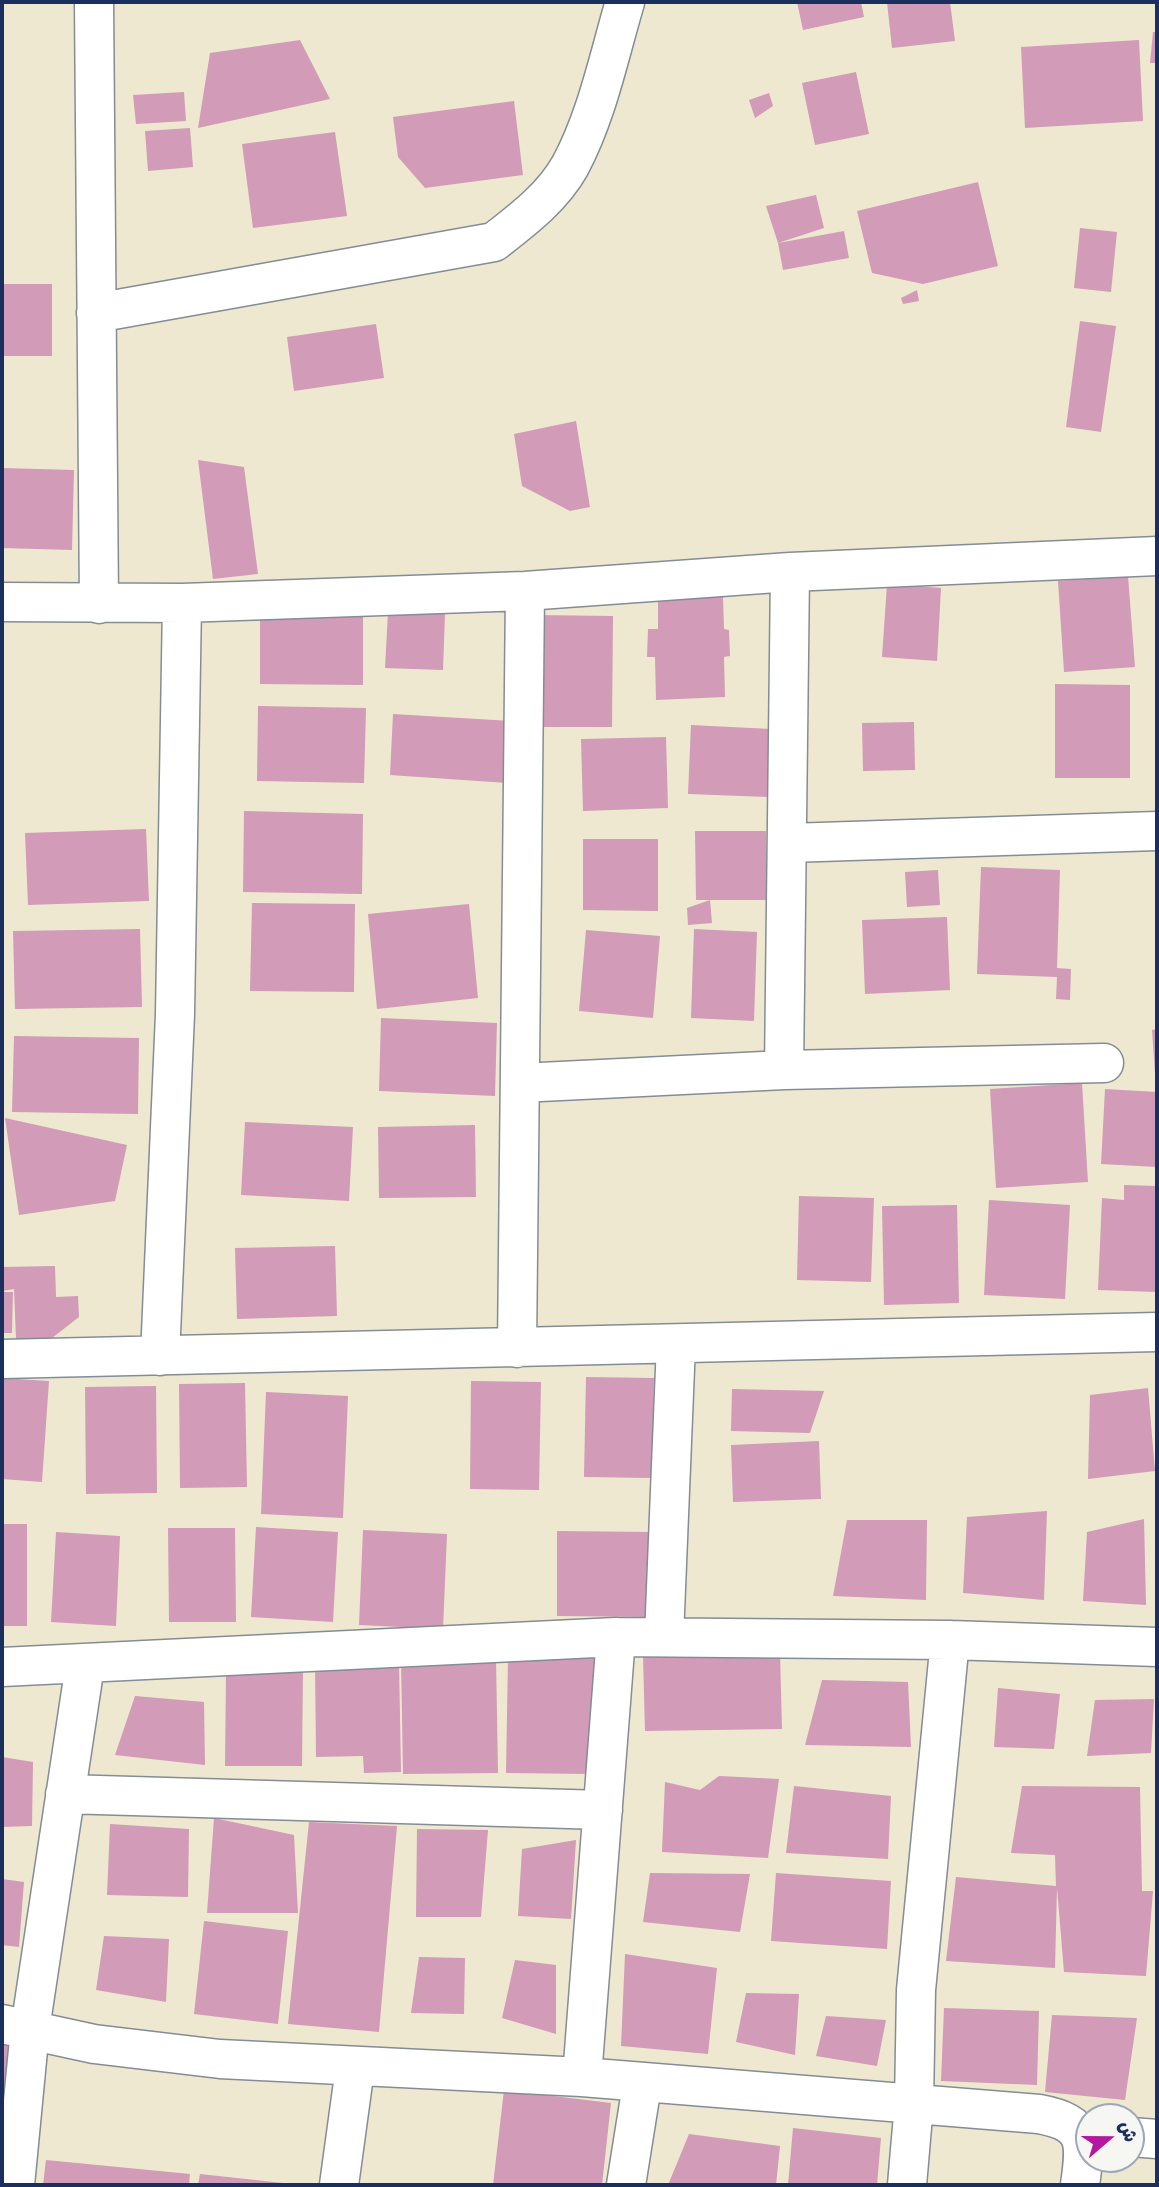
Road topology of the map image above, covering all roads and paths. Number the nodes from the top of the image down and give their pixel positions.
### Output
1 (94, 2) edge
2 (625, 2) edge
3 (96, 313) junction
4 (1157, 556) edge
5 (790, 572) junction
6 (526, 591) junction
7 (2, 602) edge
8 (182, 603) junction
9 (99, 604) junction
10 (1157, 831) edge
11 (789, 843) junction
12 (1104, 1063) dead end
13 (784, 1070) junction
14 (520, 1083) junction
15 (1157, 1332) edge
16 (676, 1344) junction
17 (517, 1348) junction
18 (160, 1356) junction
19 (2, 1359) edge
20 (616, 1637) junction
21 (664, 1637) junction
22 (950, 1640) junction
23 (1157, 1647) edge
24 (85, 1665) junction
25 (2, 1667) edge
26 (65, 1794) junction
27 (603, 1810) junction
28 (16, 2027) edge
29 (355, 2068) junction
30 (582, 2077) junction
31 (642, 2085) junction
32 (915, 2104) junction
33 (1075, 2127) edge
34 (15, 2185) edge
35 (339, 2185) edge
36 (626, 2185) edge
37 (907, 2185) edge

1 - 3 street
2 - 3 street
3 - 9 street
4 - 5 street
5 - 6 street
5 - 11 street
6 - 8 street
6 - 14 street
7 - 9 street
8 - 9 street
8 - 18 street
10 - 11 street
11 - 13 street
12 - 13 street
13 - 14 street
14 - 17 street
15 - 16 street
16 - 17 street
16 - 21 street
17 - 18 street
18 - 19 street
20 - 21 street
20 - 24 street
20 - 27 street
21 - 22 street
22 - 23 street
22 - 32 street
24 - 25 street
24 - 26 street
26 - 27 street
26 - 28 street
27 - 30 street
28 - 29 street
28 - 34 street
29 - 30 street
29 - 35 street
30 - 31 street
31 - 32 street
31 - 36 street
32 - 33 street
32 - 37 street

